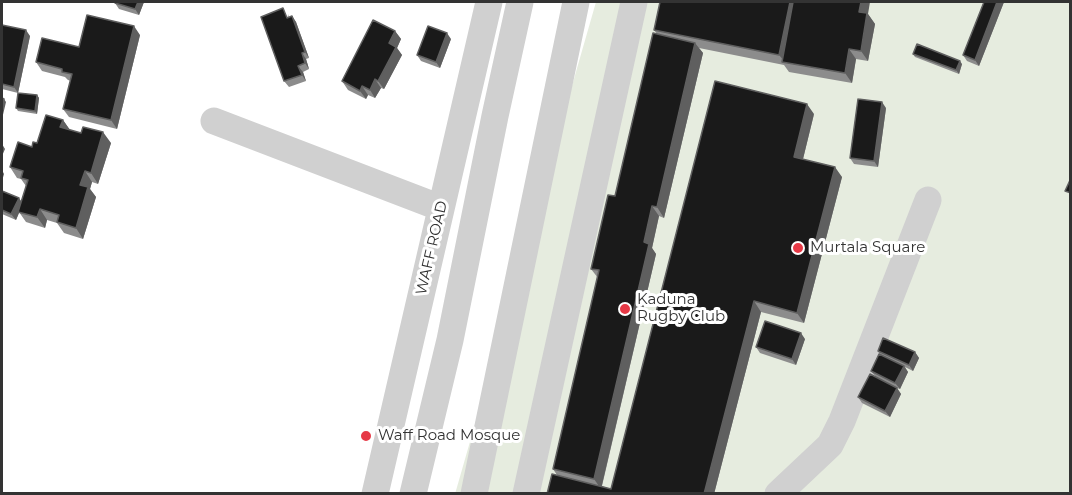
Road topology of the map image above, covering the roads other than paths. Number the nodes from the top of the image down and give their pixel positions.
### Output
1 (489, 2) edge
2 (520, 2) edge
3 (576, 2) edge
4 (634, 2) edge
5 (214, 121) dead end
6 (928, 200) dead end
7 (441, 208) junction
8 (375, 494) edge
9 (413, 494) edge
10 (474, 494) edge
11 (526, 494) edge
12 (778, 494) edge

1 - 7 street, WAFF ROAD
2 - 9 street
3 - 10 street
4 - 11 street
5 - 7 street
6 - 12 street
7 - 8 street, WAFF ROAD

